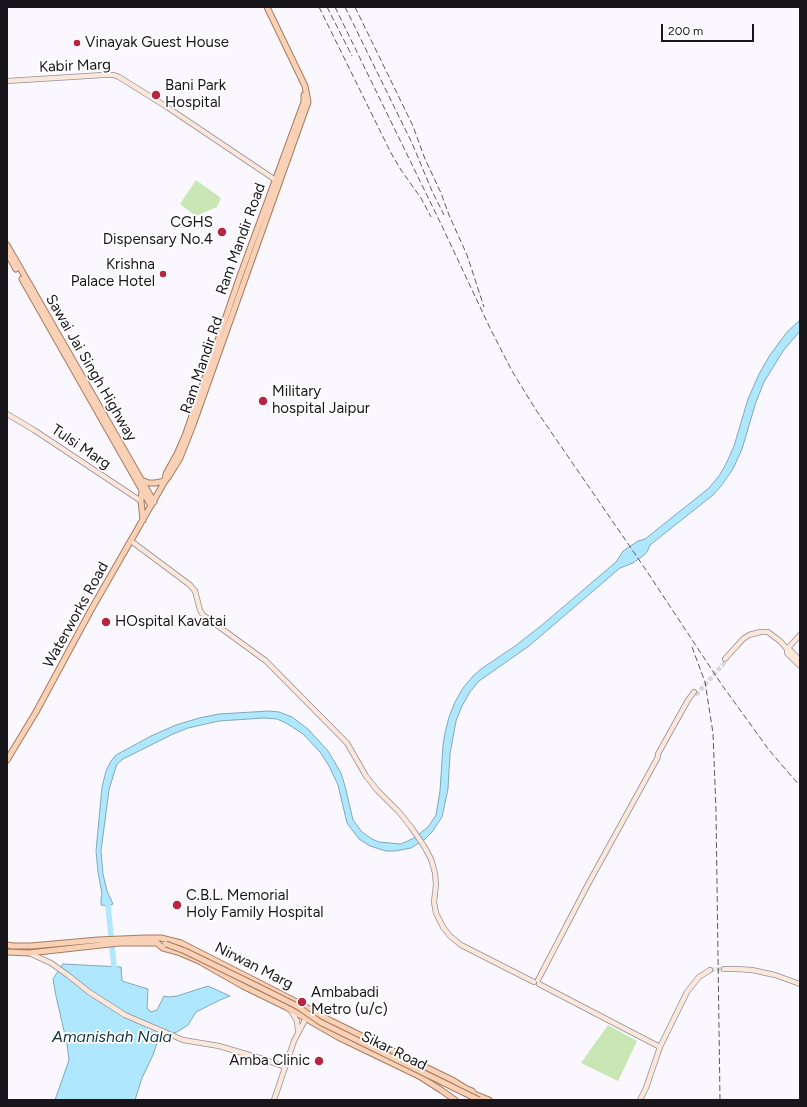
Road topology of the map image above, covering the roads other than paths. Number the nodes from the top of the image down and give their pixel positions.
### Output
1 (266, 7) edge
2 (7, 81) edge
3 (288, 151) junction
4 (277, 181) junction
5 (7, 245) edge
6 (7, 253) edge
7 (50, 325) junction
8 (7, 414) edge
9 (141, 479) junction
10 (165, 481) junction
11 (142, 490) junction
12 (141, 501) junction
13 (153, 504) junction
14 (143, 520) junction
15 (131, 541) junction
16 (800, 635) edge
17 (787, 649) junction
18 (726, 660) tunnel mouth
19 (800, 660) edge
20 (800, 666) edge
21 (695, 694) tunnel mouth
22 (7, 760) edge
23 (119, 941) junction
24 (156, 942) junction
25 (100, 943) junction
26 (7, 945) edge
27 (7, 952) edge
28 (29, 953) junction
29 (724, 969) tunnel mouth
30 (710, 970) tunnel mouth
31 (537, 982) junction
32 (800, 984) edge
33 (291, 999) junction
34 (288, 1008) junction
35 (310, 1010) junction
36 (306, 1018) junction
37 (298, 1033) junction
38 (660, 1047) junction
39 (285, 1067) junction
40 (465, 1088) junction
41 (474, 1094) junction
42 (274, 1100) edge
43 (456, 1100) edge
44 (477, 1100) edge
45 (489, 1100) edge
46 (640, 1100) edge

1 - 3 main road
1 - 3 main road, Ram Mandir Rd
2 - 4 street, Kabir Marg
3 - 4 main road, Ram Mandir Rd
4 - 10 main road, Ram Mandir Rd
5 - 7 main road, Sawai Jai Singh Highway
6 - 7 main road
7 - 9 main road, Sawai Jai Singh Highway
7 - 11 main road
8 - 12 street, Tulsi Marg
9 - 10 main road
9 - 13 main road, Sawai Jai Singh Highway
10 - 13 main road, Waterworks Road
11 - 12 main road
11 - 13 main road
12 - 14 main road
13 - 14 main road, Waterworks Road
14 - 15 main road, Waterworks Road
15 - 22 main road, Waterworks Road
15 - 31 street
16 - 17 street
17 - 18 street
17 - 19 street
17 - 20 street
21 - 31 street
23 - 24 main road, Sikar Road
23 - 25 main road, Nirwan Marg
23 - 33 main road, Nirwan Marg
24 - 34 main road, Sikar Road
24 - 44 main road, bridge
25 - 26 main road
25 - 28 main road
27 - 28 main road
28 - 39 street
29 - 32 street
30 - 38 street
31 - 38 street
33 - 34 main road
33 - 35 main road, Nirwan Marg
34 - 36 main road, Sikar Road
34 - 37 street
35 - 36 street
35 - 40 main road, Nirwan Marg
36 - 37 street
36 - 43 main road, Sikar Road
37 - 39 street
38 - 46 street
39 - 42 street
40 - 41 main road, Nirwan Marg
40 - 43 main road
41 - 44 main road
41 - 45 main road, Nirwan Marg

